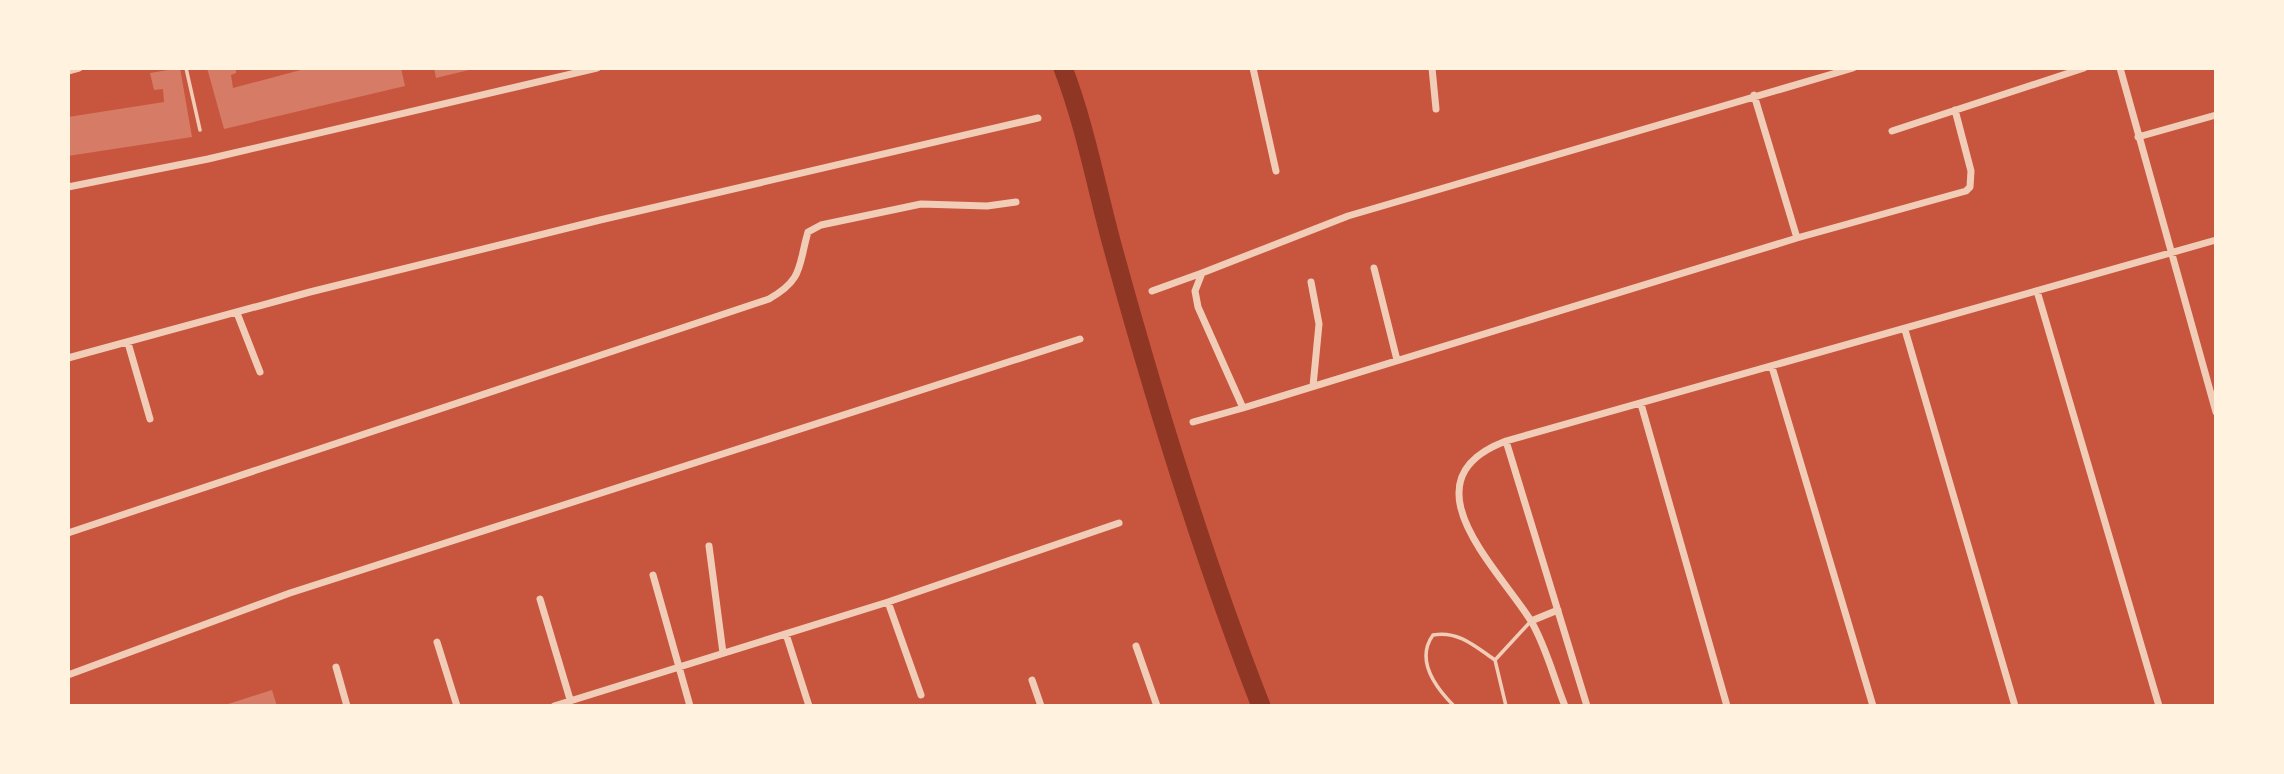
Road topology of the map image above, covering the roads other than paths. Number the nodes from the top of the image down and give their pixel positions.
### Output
1 (79, 68) edge
2 (186, 68) edge
3 (597, 68) edge
4 (1253, 68) edge
5 (1432, 68) edge
6 (1853, 68) edge
7 (2084, 68) edge
8 (2120, 68) edge
9 (68, 71) edge
10 (1754, 95) junction
11 (1436, 109) dead end
12 (1955, 110) junction
13 (2216, 115) edge
14 (1038, 118) dead end
15 (200, 130) dead end
16 (1892, 131) dead end
17 (2138, 137) junction
18 (1276, 171) dead end
19 (68, 187) edge
20 (1016, 202) dead end
21 (1797, 238) junction
22 (2216, 240) edge
23 (2169, 253) junction
24 (1374, 268) dead end
25 (1202, 273) junction
26 (1311, 282) dead end
27 (1152, 291) dead end
28 (2037, 291) junction
29 (237, 313) junction
30 (1905, 330) junction
31 (1080, 339) dead end
32 (128, 344) junction
33 (68, 358) edge
34 (1397, 360) junction
35 (1772, 367) junction
36 (260, 372) dead end
37 (1313, 386) junction
38 (1641, 404) junction
39 (1243, 408) junction
40 (2216, 412) edge
41 (149, 419) dead end
42 (1193, 422) dead end
43 (1506, 441) junction
44 (1119, 523) dead end
45 (68, 533) edge
46 (709, 546) dead end
47 (653, 575) dead end
48 (540, 599) dead end
49 (888, 602) junction
50 (1558, 610) junction
51 (1531, 621) junction
52 (786, 634) junction
53 (437, 642) dead end
54 (1136, 646) dead end
55 (723, 653) junction
56 (1496, 660) junction
57 (677, 666) junction
58 (336, 667) dead end
59 (68, 676) edge
60 (1032, 680) dead end
61 (921, 695) dead end
62 (571, 703) edge
63 (347, 706) edge
64 (457, 706) edge
65 (554, 706) edge
66 (690, 706) edge
67 (809, 706) edge
68 (1041, 706) edge
69 (1157, 706) edge
70 (1454, 706) edge
71 (1506, 706) edge
72 (1565, 706) edge
73 (1587, 706) edge
74 (1727, 706) edge
75 (1872, 706) edge
76 (2015, 706) edge
77 (2159, 706) edge

1 - 9 street
2 - 15 lane
3 - 19 street
4 - 18 street
5 - 11 street
6 - 10 street
7 - 12 street
8 - 17 street
10 - 21 street
10 - 25 street
12 - 16 street
12 - 21 street
13 - 17 street
14 - 29 street
17 - 23 street
20 - 45 street
21 - 34 street
22 - 23 street
23 - 28 street
23 - 40 street
24 - 34 street
25 - 27 street
25 - 39 street
26 - 37 street
28 - 30 street
28 - 77 street
29 - 32 street
29 - 36 street
30 - 35 street
30 - 76 street
31 - 59 street
32 - 33 street
32 - 41 street
34 - 37 street
35 - 38 street
35 - 75 street
37 - 39 street
38 - 43 street
38 - 74 street
39 - 42 street
43 - 50 street
43 - 51 street
44 - 49 street
46 - 55 street
47 - 57 street
48 - 62 street
49 - 52 street
49 - 61 street
50 - 51 street
50 - 73 street
51 - 56 lane
51 - 72 street
52 - 55 street
52 - 67 street
53 - 64 street
54 - 69 street
55 - 57 street
56 - 70 lane
56 - 71 lane
57 - 62 street
57 - 66 street
58 - 63 street
60 - 68 street
62 - 65 street

